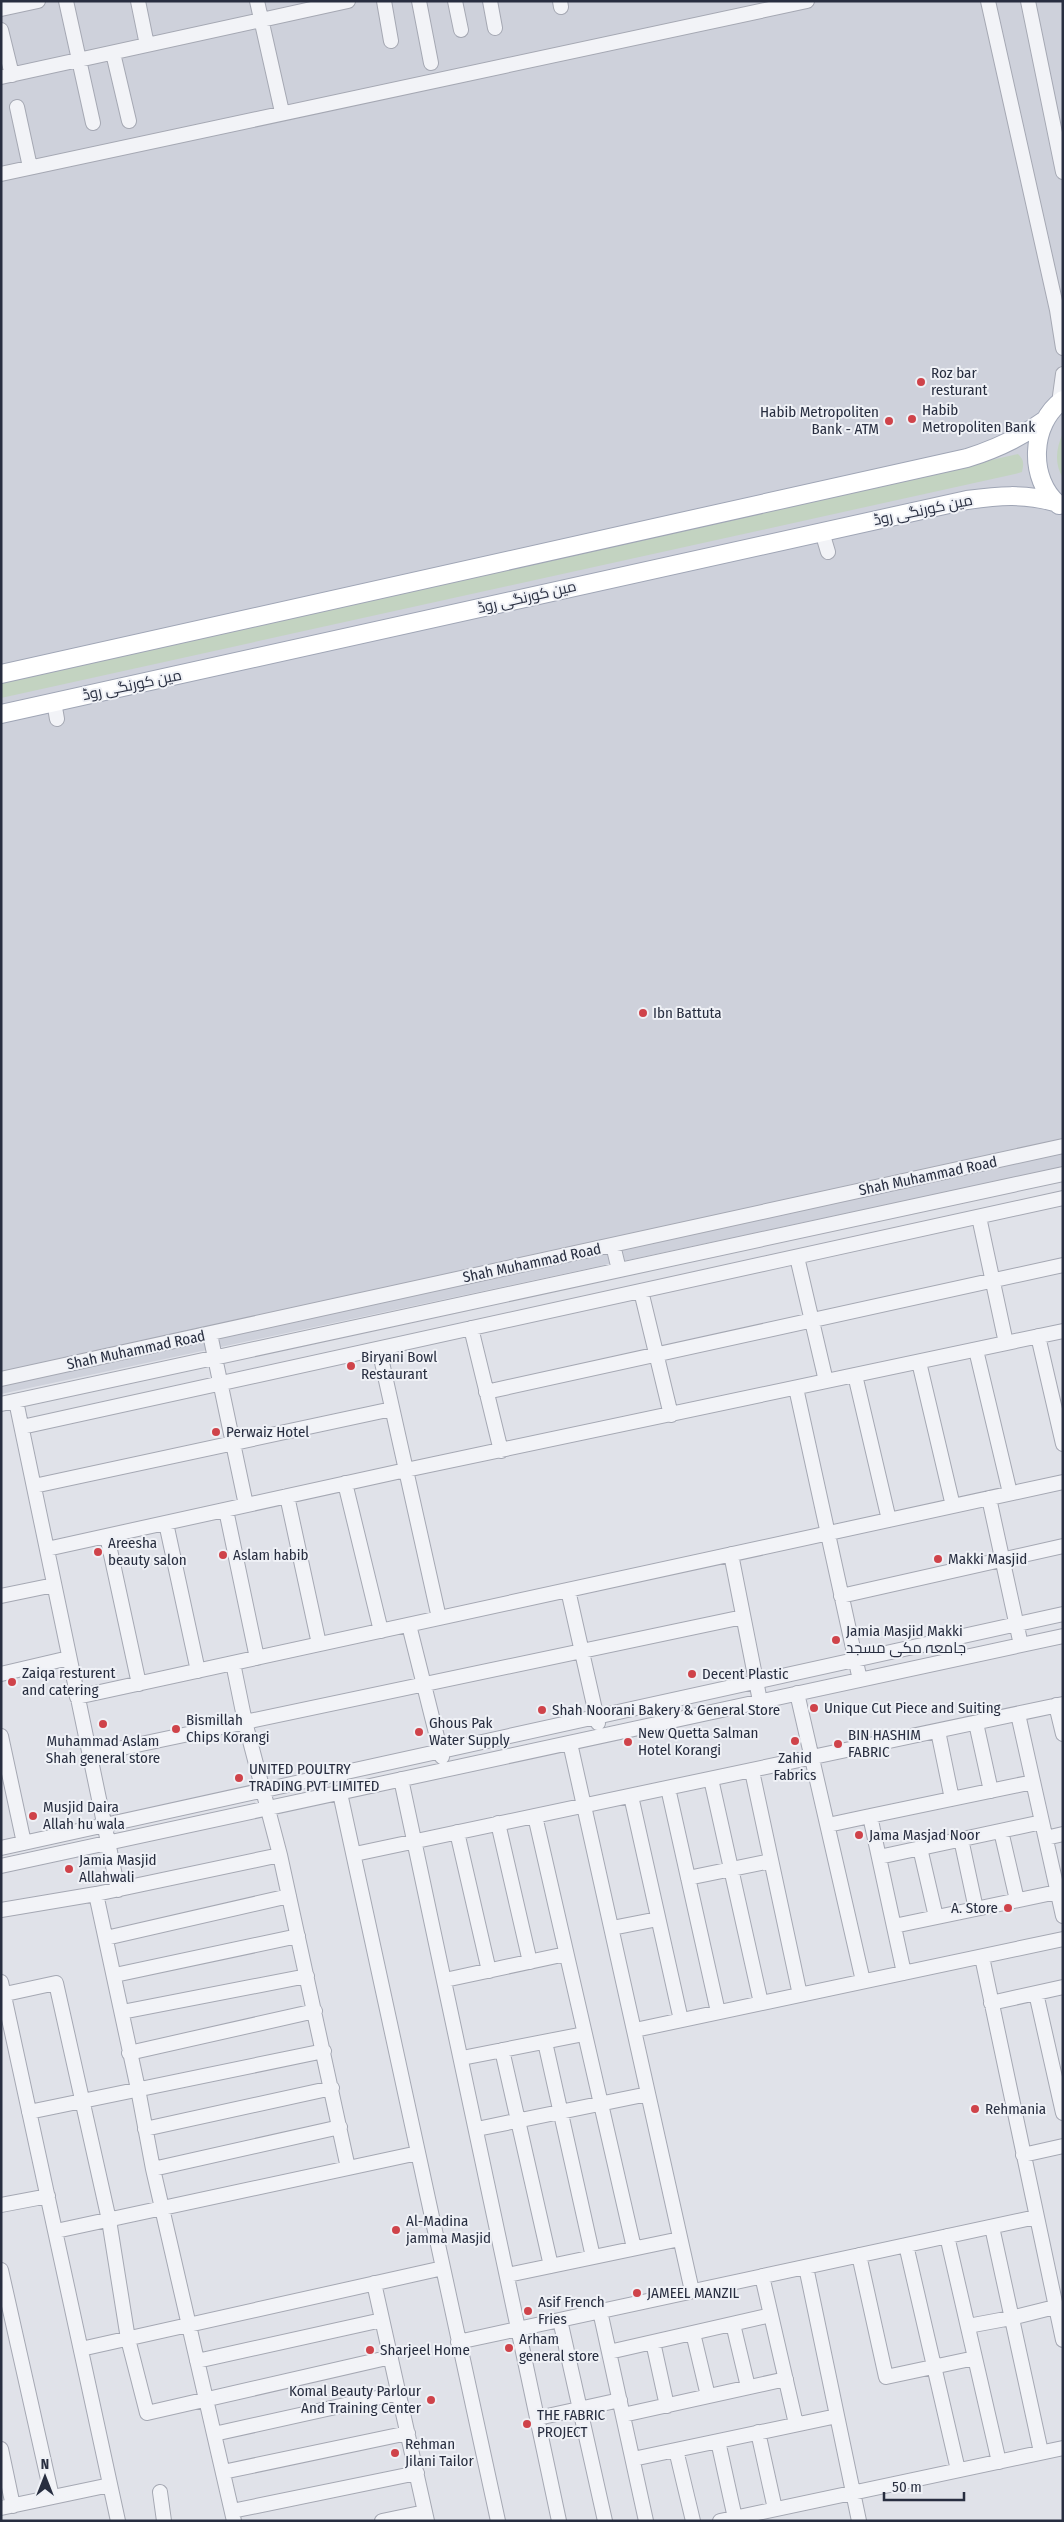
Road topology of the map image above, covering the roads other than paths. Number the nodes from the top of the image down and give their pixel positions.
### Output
1 (38, 1) edge
2 (66, 1) edge
3 (138, 1) edge
4 (257, 1) edge
5 (348, 1) edge
6 (384, 1) edge
7 (419, 1) edge
8 (455, 1) edge
9 (490, 1) edge
10 (807, 1) edge
11 (975, 1) edge
12 (1028, 1) edge
13 (315, 5) edge
14 (989, 6) edge
15 (1, 10) edge
16 (261, 20) junction
17 (495, 28) dead end
18 (1, 30) edge
19 (461, 30) dead end
20 (391, 41) dead end
21 (147, 45) junction
22 (113, 53) junction
23 (79, 60) junction
24 (431, 63) dead end
25 (7, 76) edge
26 (17, 107) dead end
27 (282, 112) junction
28 (129, 121) dead end
29 (93, 123) dead end
30 (30, 167) junction
31 (1063, 172) edge
32 (1, 174) edge
33 (1063, 348) edge
34 (1063, 374) edge
35 (1061, 402) edge
36 (1045, 420) junction
37 (1059, 505) edge
38 (822, 532) junction
39 (828, 552) dead end
40 (1, 674) edge
41 (1, 714) edge
42 (1063, 1146) edge
43 (1063, 1174) edge
44 (1063, 1198) edge
45 (979, 1216) junction
46 (613, 1245) junction
47 (797, 1257) junction
48 (1063, 1265) edge
49 (619, 1270) junction
50 (992, 1281) junction
51 (641, 1291) junction
52 (812, 1321) junction
53 (471, 1328) junction
54 (1063, 1331) edge
55 (210, 1334) junction
56 (1038, 1336) junction
57 (1006, 1343) junction
58 (379, 1349) junction
59 (976, 1350) junction
60 (656, 1355) junction
61 (215, 1358) junction
62 (919, 1362) junction
63 (855, 1375) junction
64 (1, 1379) edge
65 (826, 1381) junction
66 (220, 1384) junction
67 (796, 1388) junction
68 (486, 1392) junction
69 (16, 1401) junction
70 (1, 1404) edge
71 (392, 1409) junction
72 (671, 1414) junction
73 (22, 1427) junction
74 (233, 1443) junction
75 (1063, 1444) edge
76 (501, 1451) junction
77 (406, 1470) junction
78 (1063, 1482) edge
79 (345, 1483) junction
80 (34, 1486) junction
81 (1010, 1493) junction
82 (287, 1496) junction
83 (988, 1498) junction
84 (246, 1505) junction
85 (953, 1506) junction
86 (226, 1510) junction
87 (889, 1520) junction
88 (166, 1523) junction
89 (828, 1533) junction
90 (107, 1536) junction
91 (1063, 1546) edge
92 (47, 1549) junction
93 (731, 1554) junction
94 (1002, 1560) junction
95 (54, 1585) junction
96 (568, 1590) junction
97 (1, 1596) edge
98 (841, 1596) junction
99 (1063, 1614) edge
100 (743, 1617) junction
101 (439, 1618) junction
102 (1016, 1623) junction
103 (409, 1625) junction
104 (381, 1631) junction
105 (1063, 1636) edge
106 (319, 1644) junction
107 (1021, 1645) junction
108 (581, 1650) junction
109 (69, 1658) junction
110 (257, 1658) junction
111 (856, 1660) junction
112 (233, 1663) junction
113 (198, 1671) junction
114 (1, 1674) edge
115 (860, 1680) junction
116 (756, 1682) junction
117 (424, 1683) junction
118 (139, 1684) junction
119 (797, 1694) junction
120 (77, 1697) junction
121 (760, 1702) junction
122 (1059, 1704) edge
123 (1018, 1714) junction
124 (596, 1716) junction
125 (246, 1722) junction
126 (976, 1723) junction
127 (938, 1731) junction
128 (1063, 1734) edge
129 (1, 1736) edge
130 (601, 1736) junction
131 (570, 1743) junction
132 (440, 1750) junction
133 (88, 1755) junction
134 (814, 1758) junction
135 (445, 1770) junction
136 (752, 1771) junction
137 (401, 1779) junction
138 (711, 1779) junction
139 (1033, 1782) junction
140 (668, 1788) junction
141 (263, 1790) junction
142 (991, 1791) junction
143 (340, 1793) junction
144 (631, 1796) junction
145 (952, 1799) junction
146 (585, 1805) junction
147 (268, 1808) junction
148 (535, 1816) junction
149 (870, 1816) junction
150 (1042, 1822) junction
151 (498, 1823) junction
152 (828, 1825) junction
153 (103, 1827) junction
154 (1001, 1831) junction
155 (457, 1832) junction
156 (1063, 1834) edge
157 (1046, 1838) junction
158 (961, 1839) junction
159 (415, 1841) junction
160 (24, 1843) junction
161 (107, 1843) junction
162 (1, 1848) edge
163 (920, 1848) junction
164 (355, 1854) junction
165 (280, 1855) junction
166 (879, 1857) junction
167 (771, 1861) junction
168 (1, 1866) edge
169 (733, 1868) junction
170 (688, 1878) junction
171 (118, 1890) junction
172 (1058, 1892) junction
173 (96, 1894) junction
174 (288, 1896) junction
175 (1017, 1900) junction
176 (976, 1909) junction
177 (1, 1910) edge
178 (1063, 1916) edge
179 (936, 1918) junction
180 (658, 1919) junction
181 (894, 1926) junction
182 (612, 1928) junction
183 (298, 1936) junction
184 (106, 1938) junction
185 (1063, 1939) edge
186 (566, 1954) junction
187 (982, 1956) junction
188 (530, 1962) junction
189 (489, 1971) junction
190 (904, 1973) junction
191 (114, 1975) junction
192 (307, 1976) junction
193 (445, 1980) junction
194 (863, 1982) junction
195 (1063, 1987) edge
196 (2, 1990) edge
197 (1036, 1993) junction
198 (800, 1995) junction
199 (761, 2003) junction
200 (991, 2003) junction
201 (315, 2011) junction
202 (122, 2012) junction
203 (718, 2012) junction
204 (681, 2020) junction
205 (635, 2030) junction
206 (584, 2034) junction
207 (545, 2042) junction
208 (502, 2050) junction
209 (324, 2051) junction
210 (129, 2053) junction
211 (462, 2058) junction
212 (332, 2088) junction
213 (138, 2090) junction
214 (648, 2094) junction
215 (82, 2100) junction
216 (600, 2104) junction
217 (30, 2112) junction
218 (560, 2112) junction
219 (1063, 2113) edge
220 (518, 2121) junction
221 (340, 2127) junction
222 (145, 2129) junction
223 (477, 2129) junction
224 (1063, 2146) edge
225 (418, 2153) junction
226 (1023, 2155) junction
227 (348, 2168) junction
228 (153, 2169) junction
229 (48, 2196) junction
230 (1, 2205) edge
231 (163, 2208) junction
232 (1036, 2217) junction
233 (108, 2220) junction
234 (992, 2227) junction
235 (56, 2231) junction
236 (947, 2236) junction
237 (680, 2239) junction
238 (906, 2245) junction
239 (634, 2248) junction
240 (859, 2255) junction
241 (593, 2257) junction
242 (551, 2266) junction
243 (806, 2267) junction
244 (443, 2268) junction
245 (1, 2270) edge
246 (508, 2275) junction
247 (762, 2276) junction
248 (374, 2283) junction
249 (692, 2291) junction
250 (1055, 2306) junction
251 (600, 2311) junction
252 (771, 2316) junction
253 (1011, 2318) junction
254 (382, 2320) junction
255 (560, 2320) junction
256 (733, 2324) junction
257 (189, 2325) junction
258 (968, 2326) junction
259 (520, 2328) junction
260 (693, 2333) junction
261 (128, 2339) junction
262 (1063, 2340) edge
263 (458, 2342) junction
264 (653, 2342) junction
265 (81, 2350) junction
266 (609, 2352) junction
267 (390, 2357) junction
268 (975, 2358) junction
269 (197, 2361) junction
270 (934, 2367) junction
271 (786, 2379) junction
272 (748, 2387) junction
273 (399, 2393) junction
274 (708, 2396) junction
275 (206, 2399) junction
276 (620, 2400) junction
277 (667, 2406) junction
278 (581, 2408) junction
279 (623, 2415) junction
280 (837, 2416) junction
281 (538, 2418) junction
282 (796, 2424) junction
283 (758, 2432) junction
284 (408, 2433) junction
285 (214, 2434) junction
286 (718, 2441) junction
287 (1063, 2448) edge
288 (1, 2449) edge
289 (676, 2450) junction
290 (1041, 2452) junction
291 (633, 2459) junction
292 (999, 2462) junction
293 (958, 2470) junction
294 (223, 2472) junction
295 (416, 2473) junction
296 (110, 2485) junction
297 (160, 2492) dead end
298 (853, 2493) junction
299 (52, 2497) junction
300 (7, 2507) edge
301 (776, 2509) junction
302 (233, 2516) edge
303 (426, 2516) edge
304 (735, 2518) junction
305 (118, 2521) edge
306 (164, 2521) edge
307 (382, 2521) edge
308 (498, 2521) edge
309 (559, 2521) edge
310 (605, 2521) edge
311 (646, 2521) edge
312 (693, 2521) edge
313 (720, 2521) edge
314 (860, 2521) edge

1 - 15 street
2 - 23 street
3 - 21 street
4 - 16 street
5 - 13 street
6 - 20 street
7 - 24 street
8 - 19 street
9 - 17 street
10 - 27 street
11 - 14 street
12 - 31 street
13 - 16 street
14 - 33 street
16 - 21 street
16 - 27 street
18 - 25 street
21 - 22 street
22 - 23 street
22 - 28 street
23 - 25 street
23 - 29 street
26 - 30 street
27 - 30 street
30 - 32 street
34 - 35 street
35 - 36 main road
36 - 37 main road
36 - 40 main road
37 - 38 main road, مین کورنگی روڈ
38 - 39 street
38 - 41 main road, مین کورنگی روڈ
42 - 46 street, Shah Muhammad Road
43 - 49 street, Shah Muhammad Road
44 - 45 street
45 - 47 street
45 - 50 street
46 - 49 street
46 - 55 street, Shah Muhammad Road
47 - 51 street
47 - 52 street
48 - 50 street
49 - 61 street, Shah Muhammad Road
50 - 52 street
50 - 57 street
51 - 53 street
51 - 60 street
52 - 60 street
52 - 65 street
53 - 58 street
53 - 68 street
54 - 56 street
55 - 61 street
55 - 64 street, Shah Muhammad Road
56 - 57 street
56 - 75 street
57 - 59 street
58 - 66 street
58 - 71 street
59 - 62 street
59 - 81 street
60 - 68 street
60 - 72 street
61 - 66 street
61 - 69 street, Shah Muhammad Road
62 - 63 street
62 - 85 street
63 - 65 street
63 - 87 street
65 - 67 street
66 - 73 street
66 - 74 street
67 - 72 street
67 - 89 street
68 - 76 street
69 - 70 street, Shah Muhammad Road
69 - 73 street
71 - 74 street
71 - 77 street
72 - 76 street
73 - 80 street
74 - 80 street
74 - 84 street
76 - 77 street
77 - 79 street
77 - 101 street
78 - 81 street
79 - 82 street
79 - 104 street
80 - 92 street
81 - 83 street
82 - 84 street
82 - 106 street
83 - 85 street
83 - 94 street
84 - 86 street
85 - 87 street
86 - 88 street
86 - 110 street
87 - 89 street
88 - 90 street
88 - 113 street
89 - 93 street
89 - 98 street
90 - 92 street
90 - 118 street
91 - 94 street
92 - 95 street
93 - 96 street
93 - 100 street
94 - 98 street
94 - 102 street
95 - 97 street
95 - 109 street
96 - 101 street
96 - 108 street
98 - 111 street
99 - 102 street
100 - 108 street
100 - 116 street
101 - 103 street
102 - 107 street
102 - 111 street
103 - 104 street
103 - 117 street
104 - 106 street
105 - 107 street
106 - 110 street
107 - 115 street
108 - 117 street
108 - 124 street
109 - 114 street
109 - 120 street
110 - 112 street
111 - 115 street
111 - 116 street
112 - 113 street
112 - 125 street
113 - 118 street
115 - 119 street
116 - 121 street
116 - 124 street
117 - 125 street
117 - 132 street
118 - 120 street
119 - 121 street
119 - 134 street
120 - 133 street
121 - 130 street
122 - 123 street
122 - 128 street
123 - 126 street
123 - 139 street
124 - 130 street
124 - 132 street
125 - 133 street
125 - 141 street
126 - 127 street
126 - 142 street
127 - 134 street
127 - 145 street
129 - 160 street
130 - 131 street
131 - 135 street
131 - 146 street
132 - 135 street
132 - 141 street
133 - 153 street
134 - 136 street
134 - 152 street
135 - 137 street
136 - 138 street
136 - 167 street
137 - 143 street
137 - 159 street
138 - 140 street
138 - 169 street
139 - 142 street
139 - 150 street
140 - 144 street
140 - 170 street
141 - 147 street
141 - 153 street
142 - 145 street
143 - 147 street
143 - 164 street
144 - 146 street
144 - 180 street
145 - 149 street
146 - 148 street
146 - 182 street
147 - 161 street
147 - 165 street
148 - 151 street
148 - 186 street
149 - 152 street
149 - 166 street
150 - 154 street
150 - 157 street
151 - 155 street
151 - 188 street
152 - 194 street
153 - 160 street
153 - 161 street
154 - 158 street
154 - 175 street
155 - 159 street
155 - 189 street
156 - 157 street
157 - 172 street
158 - 163 street
158 - 176 street
159 - 164 street
159 - 193 street
160 - 162 street
161 - 168 street
161 - 171 street
163 - 166 street
163 - 179 street
164 - 225 street
165 - 171 street
165 - 174 street
166 - 181 street
167 - 169 street
167 - 198 street
169 - 170 street
169 - 199 street
170 - 203 street
171 - 173 street
172 - 175 street
172 - 178 street
173 - 177 street
173 - 184 street
174 - 183 street
174 - 184 street
175 - 176 street
176 - 179 street
179 - 181 street
180 - 182 street
180 - 204 street
181 - 190 street
182 - 205 street
183 - 191 street
183 - 192 street
184 - 191 street
185 - 187 street
186 - 188 street
186 - 206 street
187 - 190 street
187 - 200 street
188 - 189 street
189 - 193 street
190 - 194 street
191 - 202 street
192 - 201 street
192 - 202 street
193 - 211 street
194 - 198 street
195 - 197 street
196 - 215 street
196 - 217 street
197 - 200 street
197 - 219 street
198 - 199 street
199 - 203 street
200 - 226 street
201 - 209 street
201 - 210 street
202 - 210 street
203 - 204 street
204 - 205 street
205 - 214 street
206 - 207 street
206 - 216 street
207 - 208 street
207 - 218 street
208 - 211 street
208 - 220 street
209 - 212 street
209 - 213 street
210 - 213 street
211 - 223 street
212 - 221 street
212 - 222 street
213 - 215 street
213 - 222 street
214 - 216 street
214 - 237 street
215 - 217 street
215 - 233 street
216 - 218 street
216 - 239 street
217 - 229 street
218 - 220 street
218 - 241 street
220 - 223 street
220 - 242 street
221 - 227 street
221 - 228 street
222 - 228 street
223 - 246 street
224 - 226 street
225 - 227 street
225 - 244 street
226 - 232 street
227 - 231 street
228 - 231 street
229 - 230 street
229 - 235 street
231 - 233 street
231 - 257 street
232 - 234 street
232 - 250 street
233 - 235 street
233 - 261 street
234 - 236 street
234 - 253 street
235 - 265 street
236 - 238 street
236 - 258 street
237 - 239 street
237 - 249 street
238 - 240 street
238 - 270 street
239 - 241 street
240 - 243 street
240 - 270 street
241 - 242 street
242 - 246 street
243 - 247 street
243 - 280 street
244 - 248 street
244 - 263 street
245 - 299 street
246 - 259 street
247 - 249 street
247 - 252 street
248 - 254 street
248 - 257 street
249 - 251 street
250 - 253 street
250 - 262 street
251 - 255 street
251 - 266 street
252 - 256 street
252 - 271 street
253 - 258 street
253 - 290 street
254 - 267 street
254 - 269 street
255 - 259 street
255 - 278 street
256 - 260 street
256 - 272 street
257 - 261 street
257 - 269 street
258 - 268 street
259 - 263 street
259 - 281 street
260 - 264 street
260 - 274 street
261 - 265 street
261 - 275 street
263 - 308 street
264 - 266 street
264 - 277 street
265 - 296 street
266 - 276 street
267 - 273 street
267 - 275 street
268 - 270 street
268 - 292 street
269 - 275 street
270 - 293 street
271 - 272 street
271 - 282 street
272 - 274 street
273 - 284 street
273 - 285 street
274 - 277 street
275 - 285 street
276 - 278 street
276 - 279 street
277 - 279 street
278 - 281 street
278 - 310 street
279 - 291 street
280 - 282 street
280 - 298 street
281 - 309 street
282 - 283 street
283 - 286 street
283 - 301 street
284 - 294 street
284 - 295 street
285 - 294 street
286 - 289 street
286 - 304 street
287 - 290 street
288 - 300 street
289 - 291 street
289 - 312 street
290 - 292 street
291 - 311 street
292 - 293 street
293 - 298 street
294 - 302 street
295 - 302 street
295 - 303 street
296 - 299 street
296 - 305 street
297 - 306 street
298 - 301 street
298 - 314 street
299 - 300 street
301 - 304 street
303 - 307 street
304 - 313 street

